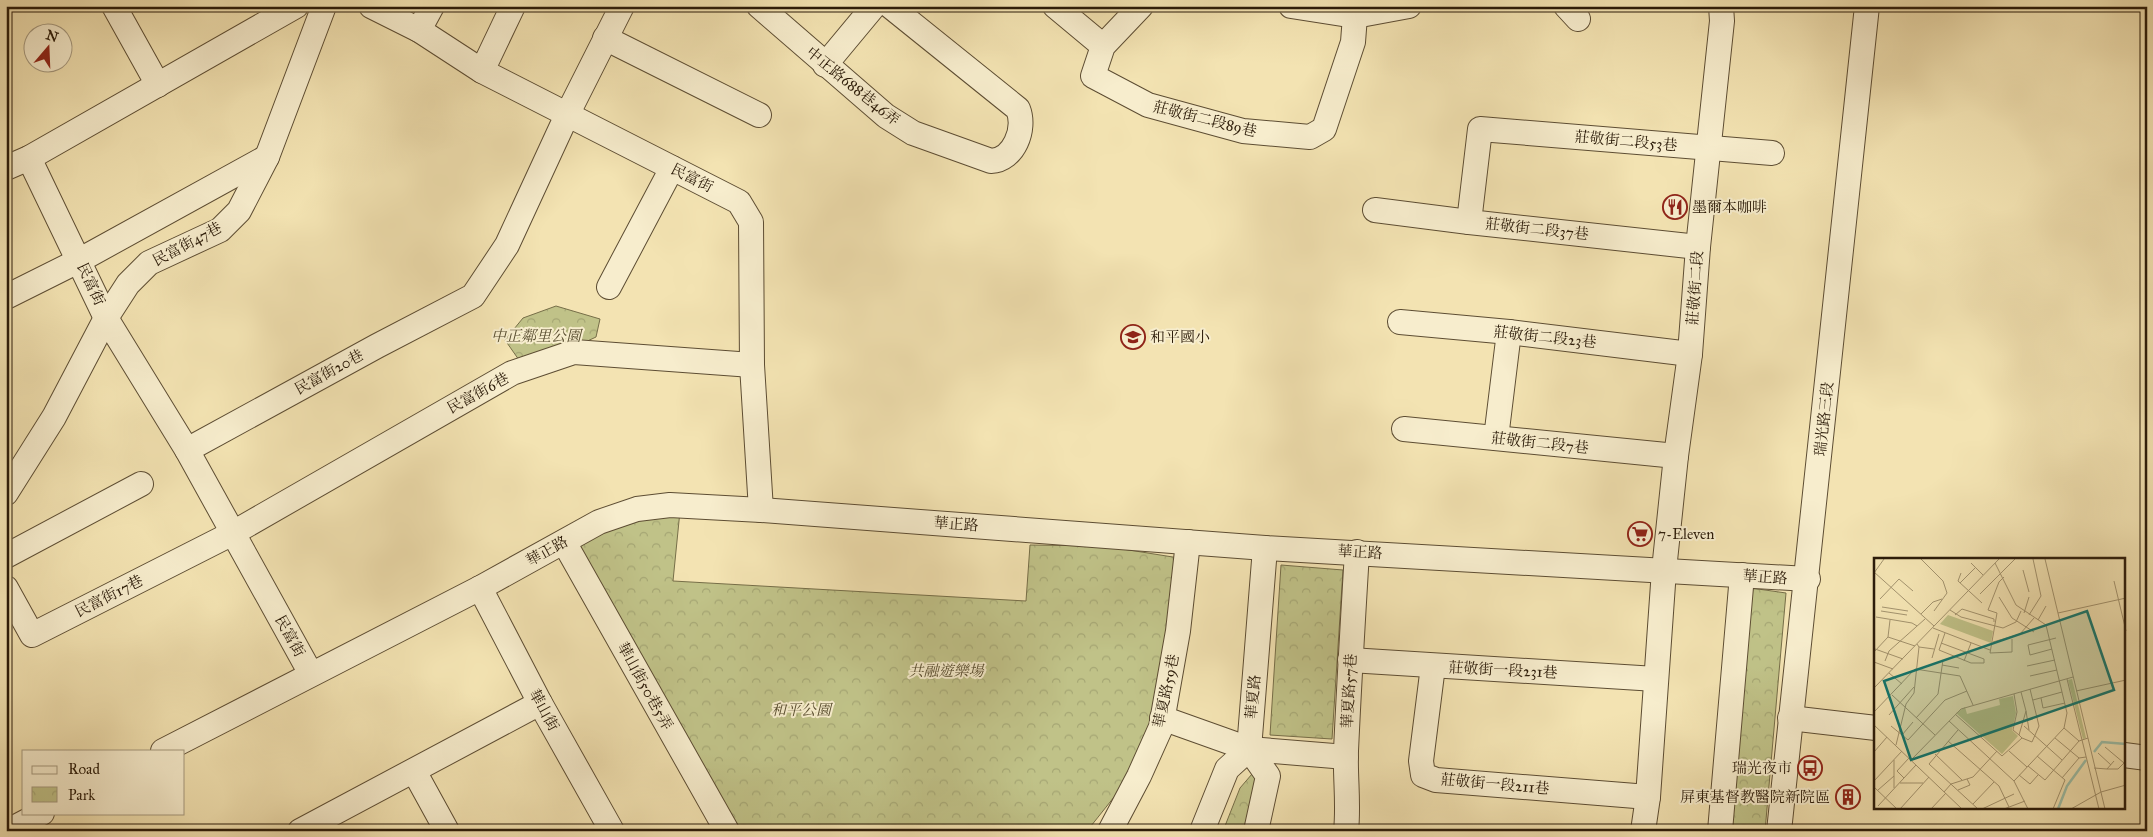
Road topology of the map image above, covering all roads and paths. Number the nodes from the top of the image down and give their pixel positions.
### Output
1 (114, 6) edge
2 (296, 6) edge
3 (324, 6) edge
4 (371, 6) edge
5 (432, 6) edge
6 (513, 6) edge
7 (622, 6) edge
8 (759, 6) edge
9 (874, 6) edge
10 (890, 6) edge
11 (1055, 6) edge
12 (1141, 6) edge
13 (1291, 6) edge
14 (1409, 6) edge
15 (1721, 6) edge
16 (1867, 6) edge
17 (1355, 16) junction
18 (419, 30) junction
19 (605, 38) junction
20 (1103, 46) junction
21 (825, 65) junction
22 (482, 71) junction
23 (158, 85) junction
24 (567, 115) junction
25 (759, 115) dead end
26 (1480, 129) joint
27 (1709, 148) junction
28 (1772, 153) dead end
29 (267, 157) junction
30 (29, 158) junction
31 (6, 168) edge
32 (672, 168) junction
33 (1375, 210) dead end
34 (1470, 222) junction
35 (1698, 247) junction
36 (80, 260) junction
37 (609, 287) dead end
38 (6, 297) edge
39 (106, 318) junction
40 (1400, 322) dead end
41 (1509, 332) junction
42 (1690, 354) junction
43 (752, 365) junction
44 (1404, 429) dead end
45 (1496, 438) junction
46 (187, 450) junction
47 (1676, 456) junction
48 (141, 484) dead end
49 (6, 492) edge
50 (761, 510) junction
51 (233, 533) junction
52 (564, 542) junction
53 (1188, 542) junction
54 (1265, 548) junction
55 (1357, 552) junction
56 (6, 556) edge
57 (1664, 570) junction
58 (1742, 575) junction
59 (1808, 580) junction
60 (6, 588) edge
61 (480, 588) junction
62 (1350, 660) junction
63 (1433, 666) junction
64 (311, 674) junction
65 (1656, 679) junction
66 (540, 704) junction
67 (1162, 718) junction
68 (1790, 718) junction
69 (1874, 728) edge
70 (1249, 749) junction
71 (165, 750) edge
72 (2126, 755) edge
73 (1346, 757) junction
74 (2147, 758) edge
75 (414, 771) junction
76 (1648, 797) junction
77 (40, 814) edge
78 (8, 831) edge
79 (300, 831) edge
80 (447, 831) edge
81 (612, 831) edge
82 (727, 831) edge
83 (1110, 831) edge
84 (1202, 831) edge
85 (1256, 831) edge
86 (1346, 831) edge
87 (1643, 831) edge
88 (1720, 831) edge
89 (1779, 831) edge

1 - 23 street
2 - 23 street
3 - 29 street, 民富街47巷
4 - 18 street, 民富街
5 - 18 street
6 - 22 street
7 - 19 street
8 - 21 street, 中正路688巷46弄
9 - 21 street
10 - 21 street, 中正路688巷46弄
11 - 20 street
12 - 20 street
13 - 17 street
14 - 17 street
15 - 27 street, 莊敬街二段
16 - 59 street, 瑞光路三段
17 - 20 street, 莊敬街二段89巷
18 - 22 street, 民富街
19 - 24 street
19 - 25 street
22 - 24 street, 民富街
23 - 30 street
24 - 32 street, 民富街
24 - 46 street, 民富街20巷
26 - 27 street, 莊敬街二段53巷
26 - 34 street, 莊敬街二段37巷
27 - 28 street, 莊敬街二段53巷
27 - 35 street, 莊敬街二段
29 - 36 street
29 - 39 street, 民富街47巷
30 - 31 street
30 - 36 street, 民富街
32 - 37 street
32 - 43 street, 民富街
33 - 34 street
34 - 35 street, 莊敬街二段37巷
35 - 42 street, 莊敬街二段
36 - 38 street
36 - 39 street, 民富街
39 - 46 street, 民富街
39 - 49 street, 民富街47巷
40 - 41 street, 莊敬街二段23巷
41 - 42 street, 莊敬街二段23巷
41 - 45 street
42 - 47 street, 莊敬街二段
43 - 50 street, 民富街
43 - 51 street, 民富街6巷
44 - 45 street, 莊敬街二段7巷
45 - 47 street, 莊敬街二段7巷
46 - 51 street, 民富街
47 - 57 street, 莊敬街二段
48 - 56 street
50 - 52 street, 華正路
50 - 53 street, 華正路
51 - 60 street, 民富街17巷
51 - 64 street, 民富街
52 - 61 street, 華正路
52 - 82 street, 華山街50巷5弄
53 - 54 street, 華正路
53 - 67 street, 華夏路59巷
54 - 55 street, 華正路
54 - 70 street, 華夏路
55 - 57 street, 華正路
55 - 62 street, 華夏路57巷
57 - 58 street, 華正路
57 - 65 street, 莊敬街二段
58 - 59 street, 華正路
58 - 88 street
59 - 68 street, 瑞光路三段
61 - 64 street, 華正路
61 - 66 street, 華山街
62 - 63 street, 莊敬街一段231巷
62 - 73 street, 華夏路57巷
63 - 65 street, 莊敬街一段231巷
63 - 76 street, 莊敬街一段211巷
64 - 71 street, 華正路
65 - 76 street, 莊敬街二段
66 - 75 street
66 - 81 street, 華山街
67 - 70 street
67 - 83 street, 華夏路59巷
68 - 69 street
68 - 89 street, 瑞光路三段
70 - 73 street
70 - 84 street
70 - 85 street
72 - 74 street
73 - 86 street, 華夏路57巷
75 - 79 street
75 - 80 street
76 - 87 street, 莊敬街二段
77 - 78 street

